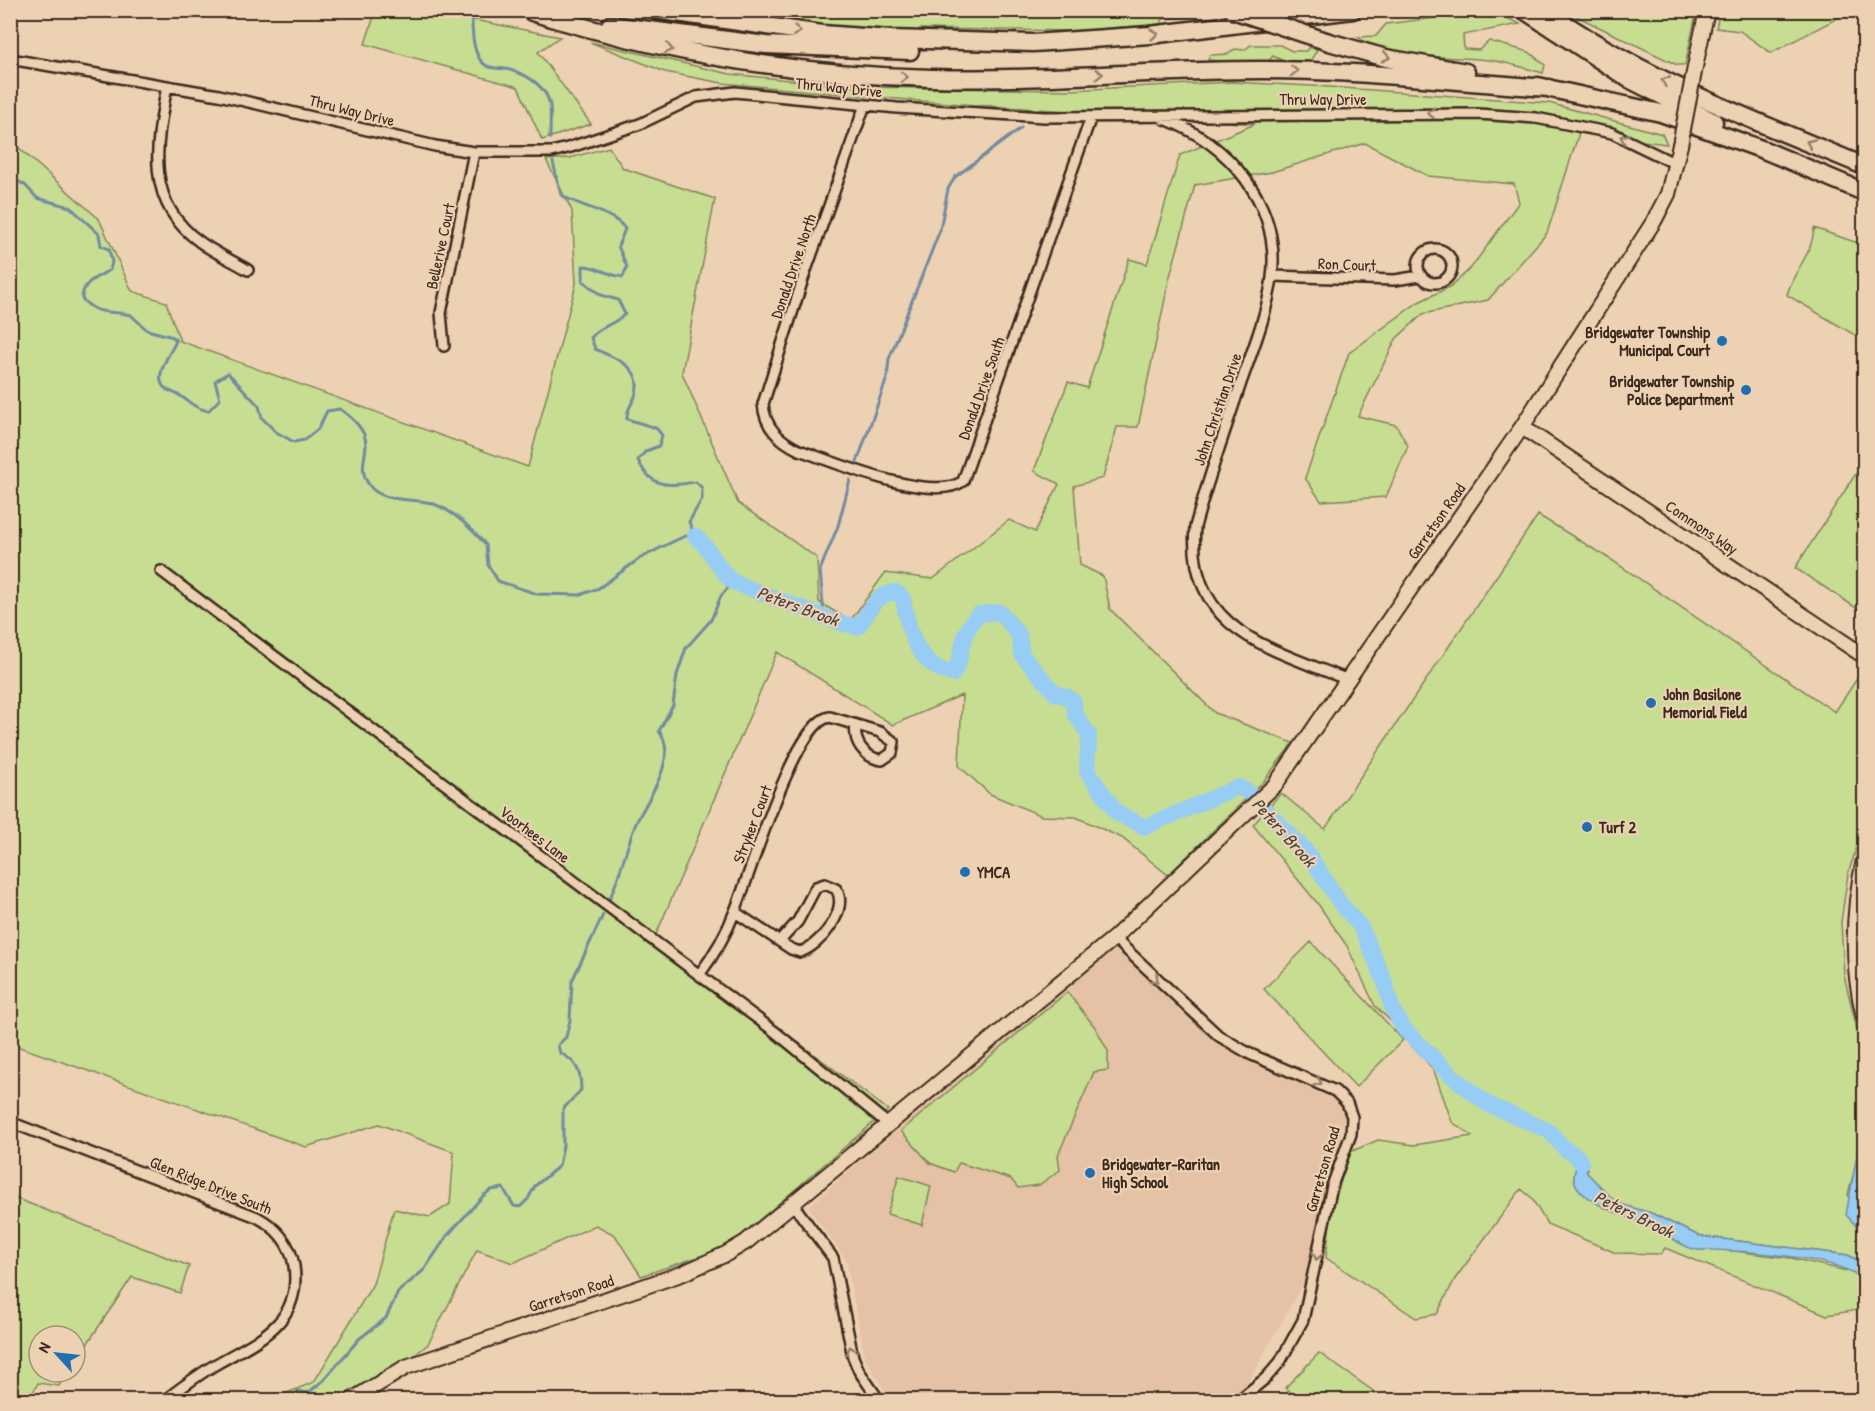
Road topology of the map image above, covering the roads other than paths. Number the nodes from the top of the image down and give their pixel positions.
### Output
1 (656, 10) edge
2 (1233, 10) edge
3 (1353, 10) edge
4 (1707, 10) edge
5 (528, 11) edge
6 (1538, 13) edge
7 (1033, 43) junction
8 (10, 59) edge
9 (167, 86) junction
10 (1550, 88) junction
11 (865, 105) junction
12 (1157, 116) junction
13 (1090, 117) junction
14 (1764, 150) junction
15 (474, 152) junction
16 (1676, 164) junction
17 (1864, 165) edge
18 (1864, 192) edge
19 (248, 270) dead end
20 (1272, 276) junction
21 (1420, 276) dead end
22 (444, 346) dead end
23 (1522, 427) junction
24 (776, 436) joint
25 (161, 571) dead end
26 (1864, 656) edge
27 (1348, 680) junction
28 (856, 725) junction
29 (1864, 860) edge
30 (735, 912) junction
31 (1114, 938) junction
32 (780, 941) junction
33 (699, 975) junction
34 (1864, 1017) edge
35 (10, 1122) edge
36 (888, 1124) junction
37 (792, 1203) junction
38 (165, 1401) edge
39 (352, 1401) edge
40 (879, 1401) edge
41 (1239, 1401) edge

1 -> 7 highway
2 -> 10 highway, bridge
7 -> 3 highway
4 - 16 street, Garretson Road, bridge
5 - 7 highway
5 -> 10 highway
6 - 14 highway
17 -> 6 highway
8 - 9 street, Thru Way Drive
9 - 15 street, Thru Way Drive
9 - 19 street
10 - 14 highway
11 - 13 street, Thru Way Drive
11 - 15 street, Thru Way Drive
11 - 24 street, Donald Drive North
12 - 13 street, Thru Way Drive
16 -> 12 street, Thru Way Drive
12 - 20 street, John Christian Drive
13 - 24 street, Donald Drive South
14 - 18 highway
15 - 22 street, Bellerive Court
16 - 23 street, Garretson Road
20 - 21 street, Ron Court
20 - 27 street, John Christian Drive
23 - 26 street, Commons Way
23 - 27 street, Garretson Road
25 - 33 street, Voorhees Lane
27 - 31 street, Garretson Road
28 - 28 street, Stryker Court
28 - 30 street, Stryker Court
29 - 34 street
30 - 32 street
30 - 33 street, Stryker Court
31 - 36 street, Garretson Road
31 -> 41 street, Garretson Road
32 - 32 street
33 - 36 street, Voorhees Lane
35 - 38 street, Glen Ridge Drive South
36 - 37 street, Garretson Road
37 - 39 street, Garretson Road
40 -> 37 street

